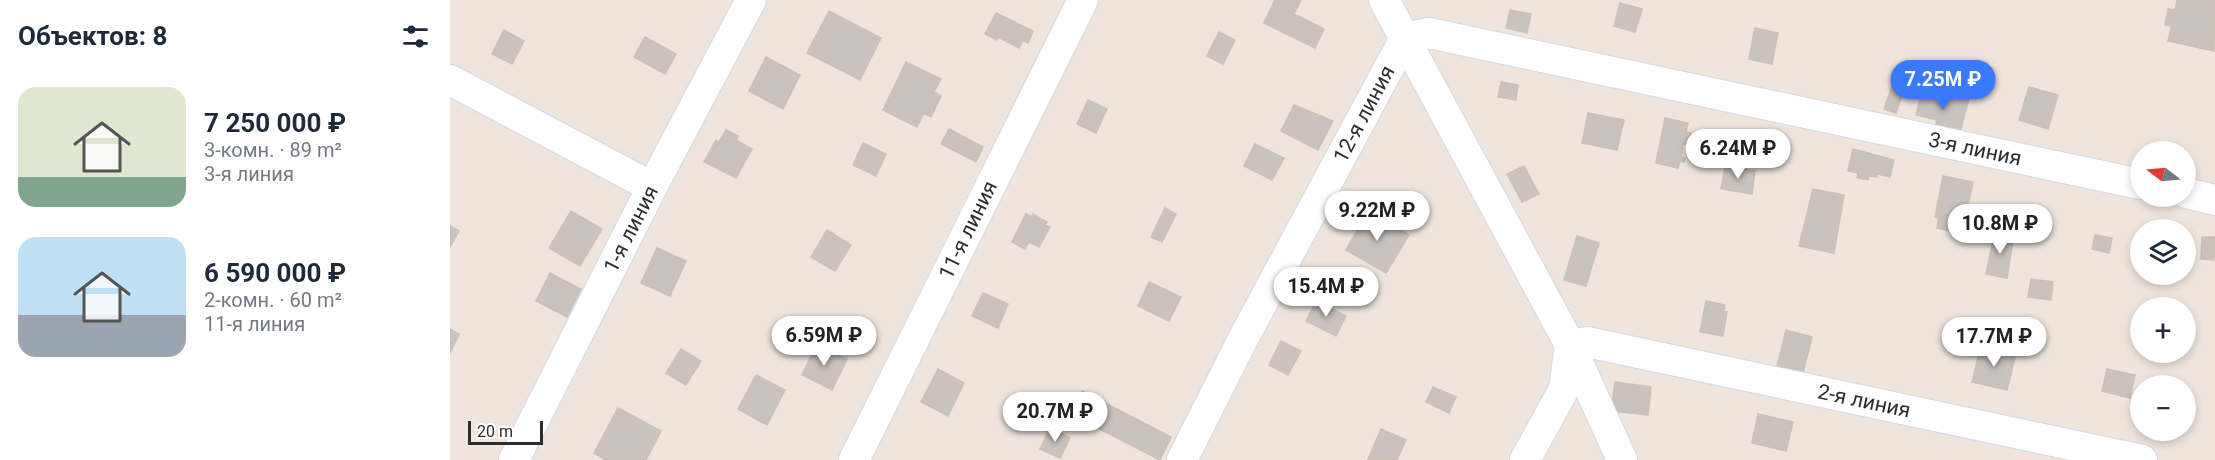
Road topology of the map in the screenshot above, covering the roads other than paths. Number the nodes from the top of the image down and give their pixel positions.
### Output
1 (751, 0) edge
2 (1083, 0) edge
3 (1384, 0) edge
4 (1404, 38) junction
5 (450, 80) edge
6 (2130, 182) edge
7 (652, 187) junction
8 (2196, 196) edge
9 (2215, 200) edge
10 (1579, 344) junction
11 (514, 460) edge
12 (854, 460) edge
13 (1182, 460) edge
14 (1525, 460) edge
15 (1622, 460) edge
16 (2142, 460) edge

1 - 7 street, 1-я линия
2 - 12 street, 11-я линия
3 - 4 street
4 - 6 street, 3-я линия
4 - 10 street
4 - 13 street, 12-я линия
5 - 7 street
7 - 11 street, 1-я линия
8 - 9 street
10 - 14 street
10 - 15 street
10 - 16 street, 2-я линия

